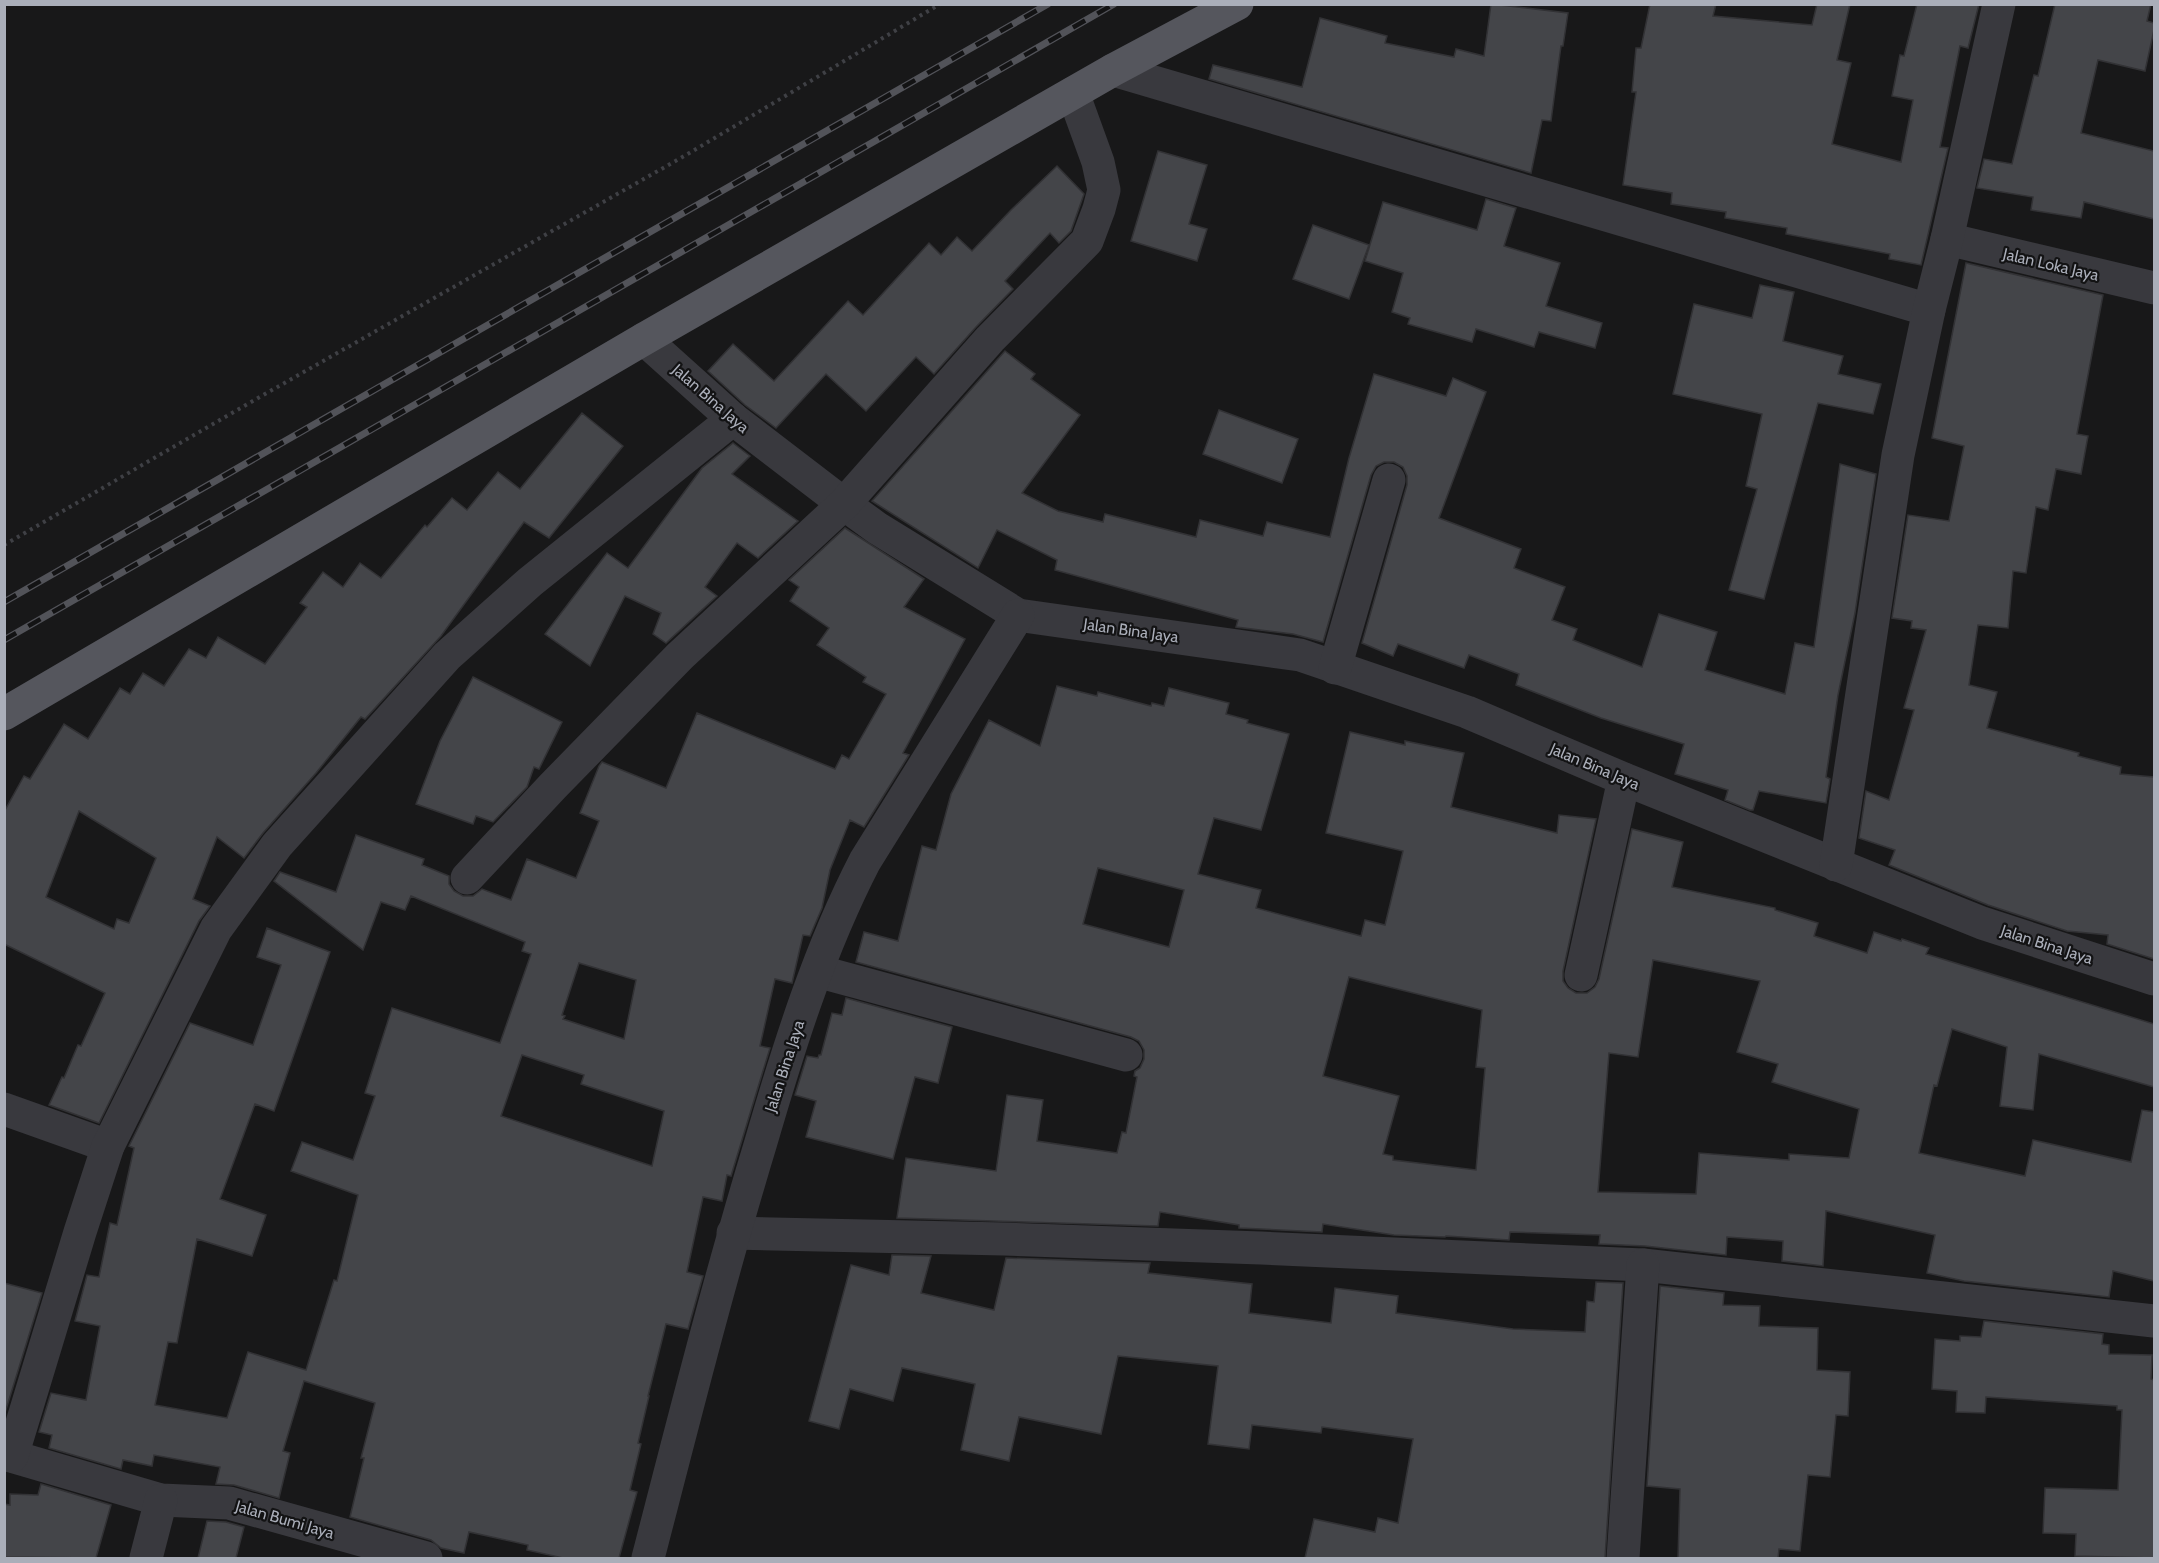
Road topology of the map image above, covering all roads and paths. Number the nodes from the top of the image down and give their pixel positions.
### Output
1 (940, 4) edge
2 (1237, 4) edge
3 (1999, 4) edge
4 (1113, 70) junction
5 (1073, 93) junction
6 (1947, 239) junction
7 (2154, 288) edge
8 (1929, 310) junction
9 (644, 339) junction
10 (733, 419) junction
11 (1389, 480) dead end
12 (844, 504) junction
13 (4, 545) edge
14 (1018, 615) junction
15 (1335, 668) junction
16 (4, 714) edge
17 (1624, 779) junction
18 (1836, 865) junction
19 (467, 878) dead end
20 (817, 971) junction
21 (1581, 975) dead end
22 (2154, 980) edge
23 (1126, 1055) dead end
24 (4, 1109) edge
25 (108, 1146) junction
26 (733, 1233) junction
27 (1643, 1265) junction
28 (2154, 1321) edge
29 (8, 1455) edge
30 (160, 1500) junction
31 (146, 1558) edge
32 (426, 1558) edge
33 (648, 1558) edge
34 (1623, 1558) edge

1 - 13 path
2 - 4 main road
3 - 6 street
4 - 5 main road
4 - 8 street
5 - 9 main road
5 - 12 street
6 - 7 street, Jalan Loka Jaya
6 - 8 street
8 - 18 street
9 - 10 street, Jalan Bina Jaya
9 - 16 main road
10 - 12 street, Jalan Bina Jaya
10 - 25 street
11 - 15 street
12 - 14 street, Jalan Bina Jaya
12 - 19 street
14 - 15 street, Jalan Bina Jaya
14 - 20 street, Jalan Bina Jaya
15 - 17 street, Jalan Bina Jaya
17 - 18 street, Jalan Bina Jaya
17 - 21 street
18 - 22 street, Jalan Bina Jaya
20 - 23 street
20 - 26 street, Jalan Bina Jaya
24 - 25 street
25 - 29 street
26 - 27 street
26 - 33 street, Jalan Bina Jaya
27 - 28 street
27 - 34 street
29 - 30 street, Jalan Bumi Jaya
30 - 31 street
30 - 32 street, Jalan Bumi Jaya

